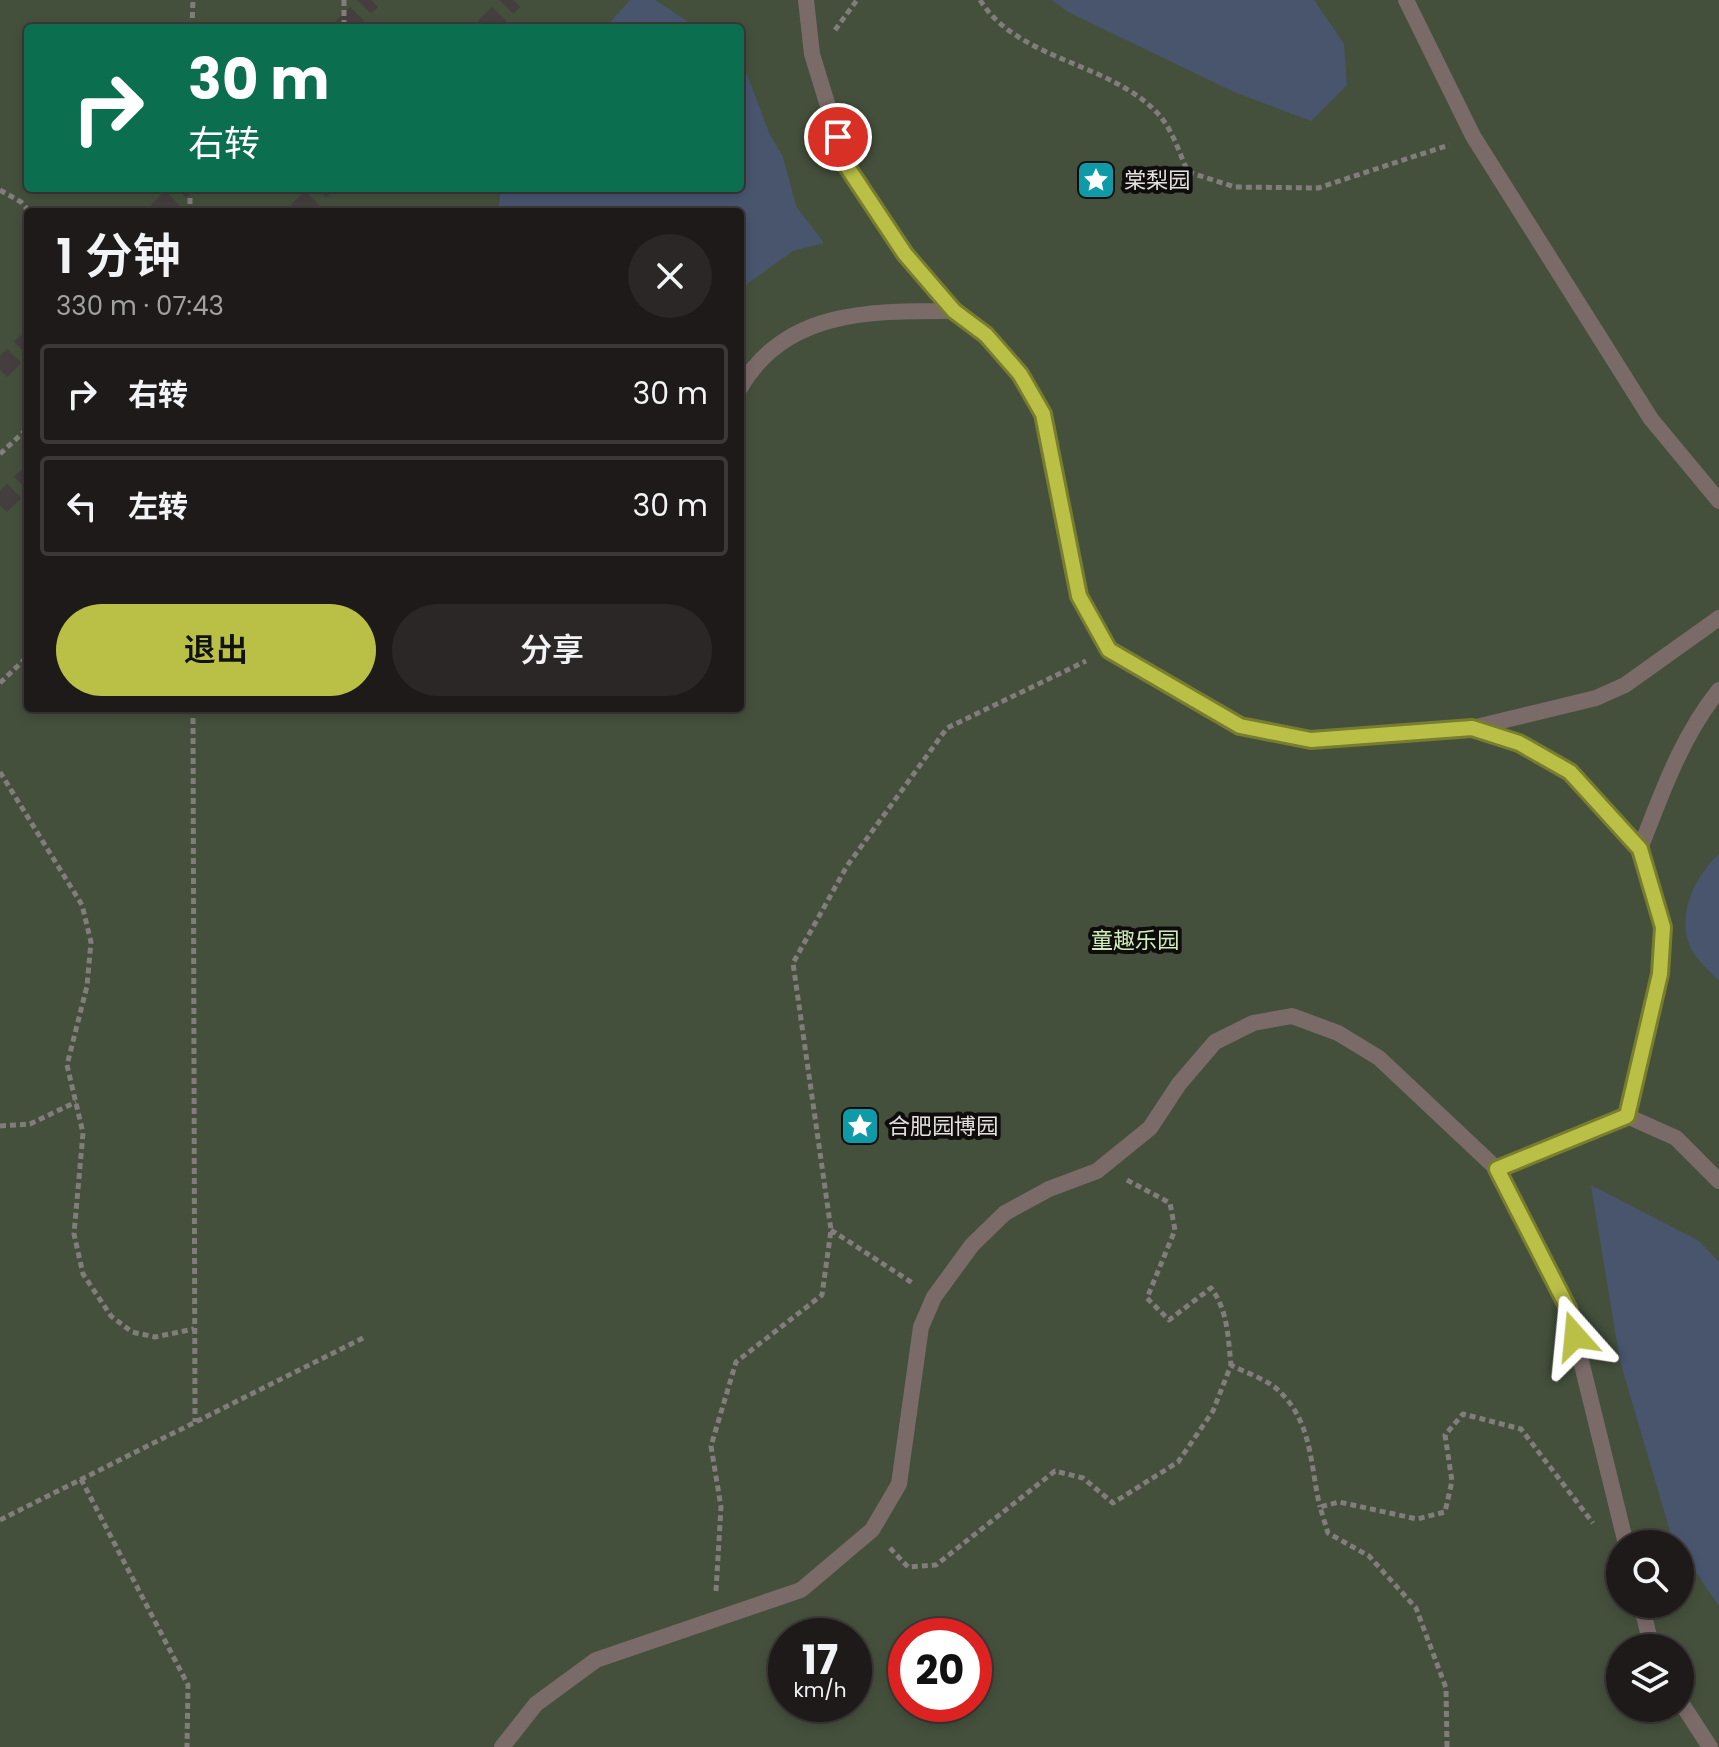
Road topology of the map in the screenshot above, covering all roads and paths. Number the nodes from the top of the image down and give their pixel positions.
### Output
1 (193, 0) edge
2 (344, 0) edge
3 (806, 0) edge
4 (980, 0) edge
5 (1406, 0) edge
6 (192, 24) edge
7 (344, 24) edge
8 (1473, 136) junction
9 (0, 190) edge
10 (26, 208) edge
11 (954, 311) junction
12 (744, 384) edge
13 (24, 432) edge
14 (2, 452) edge
15 (1719, 501) edge
16 (1719, 618) edge
17 (1109, 650) junction
18 (24, 660) edge
19 (0, 683) edge
20 (1719, 690) edge
21 (193, 712) edge
22 (1472, 728) junction
23 (0, 772) edge
24 (1640, 849) junction
25 (76, 1102) junction
26 (1627, 1116) junction
27 (0, 1126) edge
28 (1102, 1167) junction
29 (1497, 1169) junction
30 (1719, 1181) edge
31 (831, 1230) junction
32 (934, 1297) junction
33 (194, 1329) junction
34 (365, 1337) dead end
35 (1231, 1365) junction
36 (195, 1422) junction
37 (81, 1479) junction
38 (1320, 1507) junction
39 (0, 1520) edge
40 (872, 1530) junction
41 (1606, 1530) edge
42 (1623, 1530) edge
43 (715, 1620) junction
44 (1694, 1722) edge
45 (187, 1747) edge
46 (502, 1747) edge
47 (1447, 1747) edge
48 (1710, 1747) edge

1 - 6 path
2 - 7 path
3 - 11 lane
4 - 8 path
5 - 8 lane
8 - 15 lane
9 - 10 path
11 - 12 lane
11 - 17 lane
13 - 14 path
16 - 22 lane
17 - 22 lane
17 - 31 path
18 - 19 path
20 - 24 lane
21 - 33 path
22 - 24 lane
23 - 25 path
24 - 26 lane
25 - 27 path
25 - 33 path
26 - 29 lane
26 - 30 lane
28 - 29 lane
28 - 32 lane
28 - 35 path
29 - 42 lane
31 - 32 path
31 - 43 path
32 - 40 lane
33 - 36 path
34 - 36 path
35 - 38 path
35 - 40 path
36 - 37 path
37 - 39 path
37 - 45 path
38 - 41 path
38 - 47 path
40 - 43 lane
43 - 46 lane
44 - 48 lane

